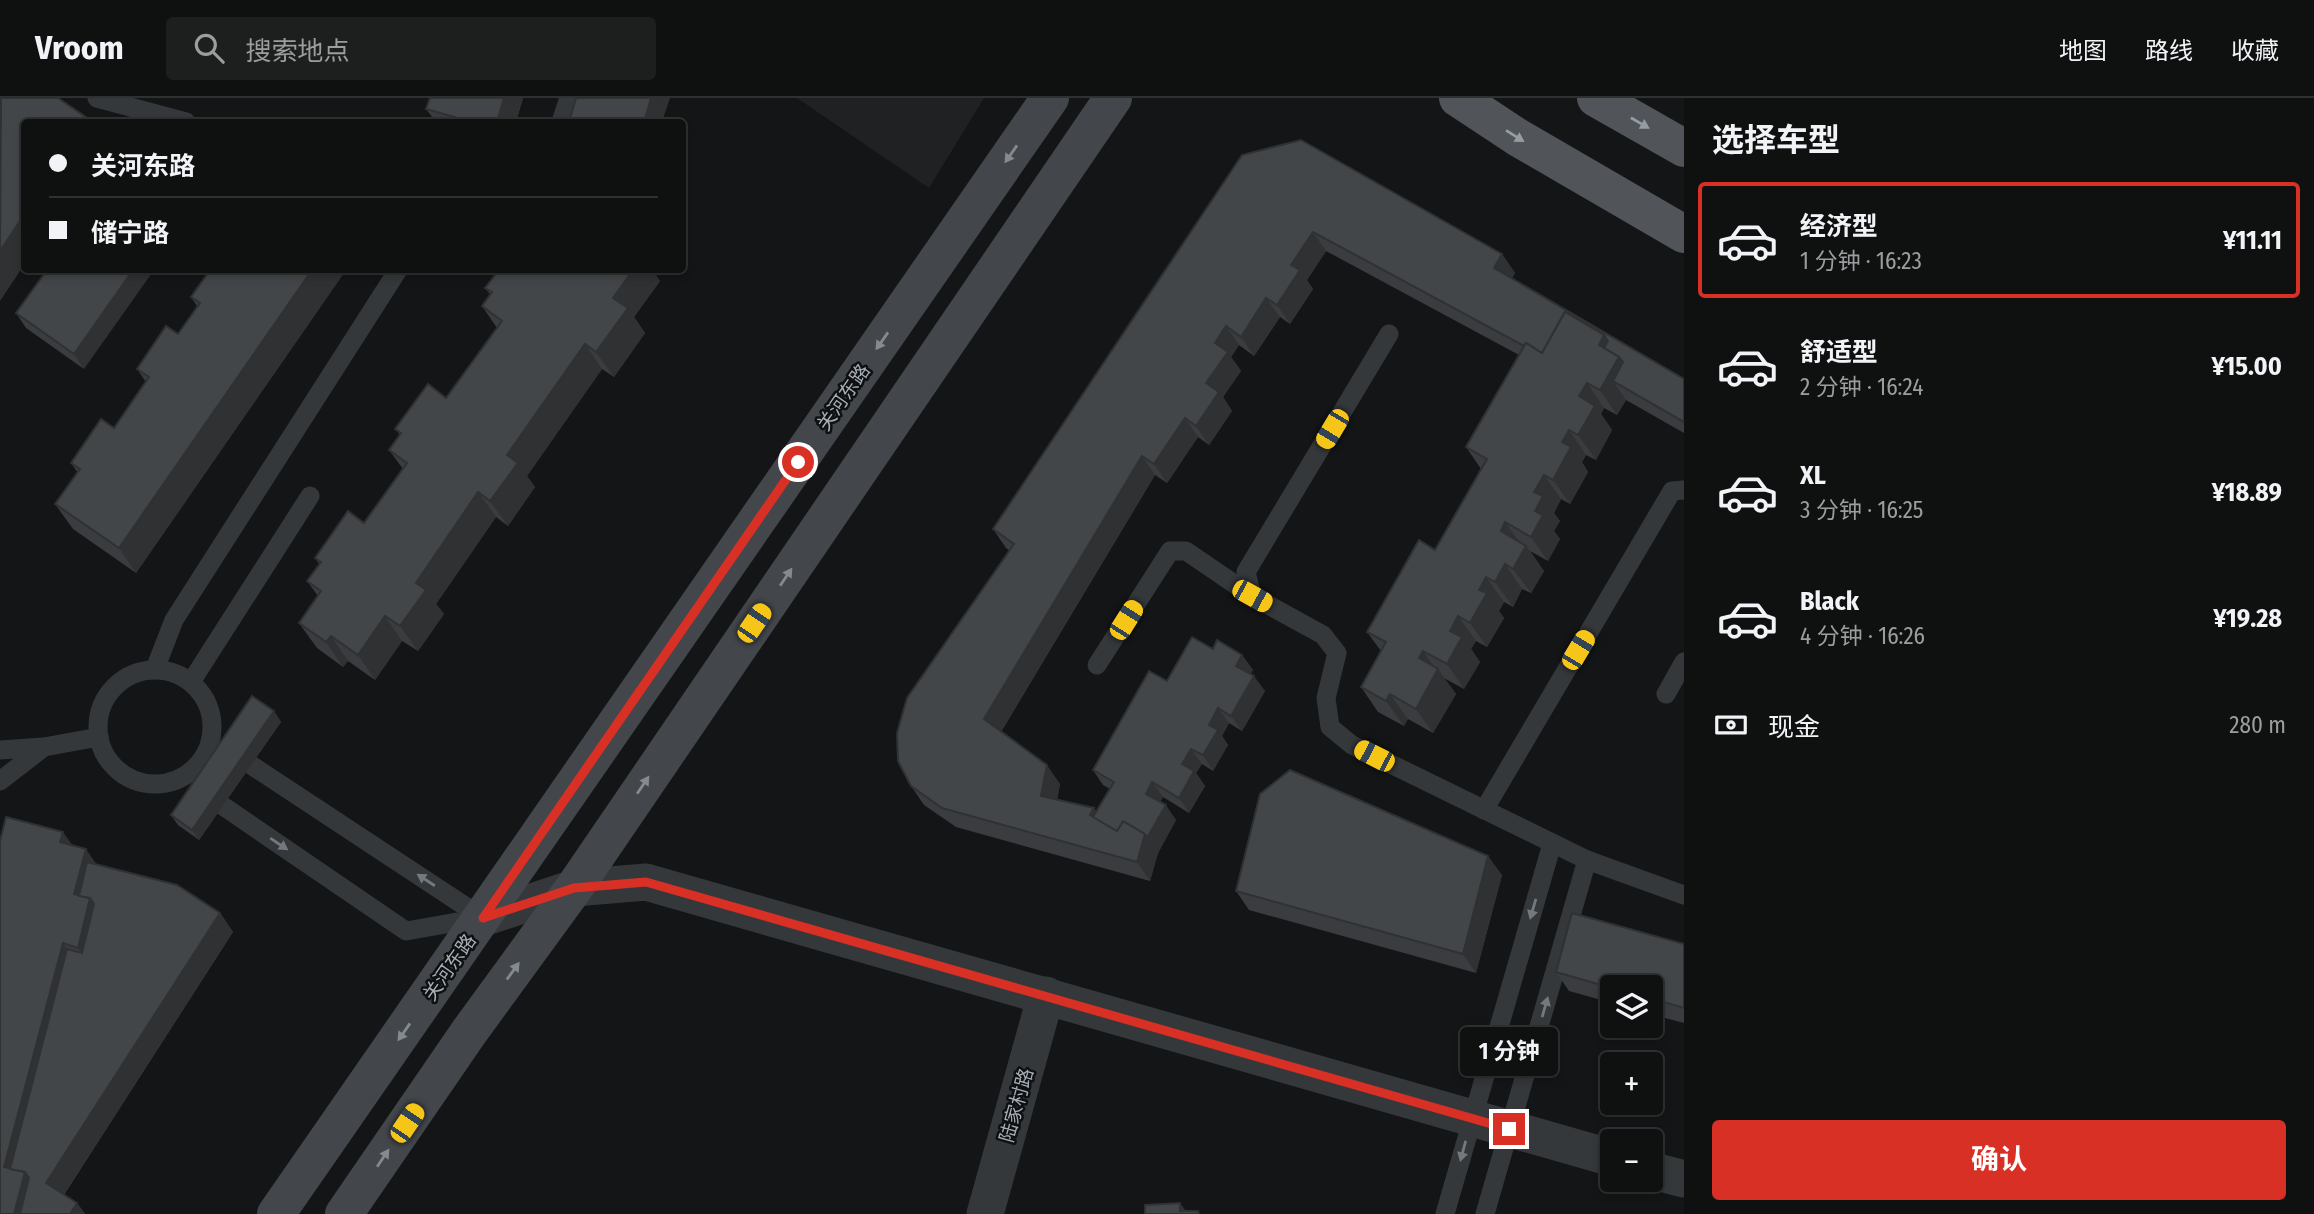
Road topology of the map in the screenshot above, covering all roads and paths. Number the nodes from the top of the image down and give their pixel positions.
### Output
1 (97, 98) edge
2 (569, 98) edge
3 (1050, 98) edge
4 (1113, 98) edge
5 (1458, 98) edge
6 (1596, 98) edge
7 (175, 119) edge
8 (563, 119) edge
9 (1684, 148) edge
10 (1684, 234) edge
11 (396, 273) edge
12 (1389, 334) dead end
13 (1684, 490) edge
14 (310, 496) dead end
15 (1252, 596) junction
16 (1684, 662) edge
17 (1097, 666) dead end
18 (155, 669) junction
19 (191, 682) junction
20 (1666, 694) dead end
21 (212, 724) junction
22 (99, 737) junction
23 (44, 747) junction
24 (0, 750) edge
25 (229, 750) edge
26 (251, 765) edge
27 (181, 778) junction
28 (0, 781) edge
29 (201, 792) edge
30 (223, 806) edge
31 (1485, 810) junction
32 (1552, 844) junction
33 (1587, 860) junction
34 (574, 888) junction
35 (1684, 895) edge
36 (483, 918) junction
37 (1046, 995) junction
38 (1472, 1118) junction
39 (1509, 1129) junction
40 (1600, 1155) edge
41 (1663, 1173) edge
42 (1684, 1179) edge
43 (276, 1214) edge
44 (344, 1214) edge
45 (985, 1214) edge
46 (1446, 1214) edge
47 (1485, 1214) edge

1 - 7 lane
2 - 8 lane
3 -> 36 main road, 关河东路
34 -> 4 main road
5 -> 10 main road
6 -> 9 main road
11 - 18 lane
12 - 15 lane
13 - 31 lane
14 - 19 lane
15 - 17 lane
15 - 31 lane
16 - 20 lane
18 - 19 lane
18 - 22 lane
19 - 21 lane
21 - 25 lane
21 - 27 lane
22 - 23 lane
22 - 27 lane
23 - 24 lane
23 - 28 lane
36 -> 26 lane
27 - 29 lane
30 -> 36 lane
31 - 32 lane
32 - 33 lane
32 -> 38 lane
33 - 35 lane
39 -> 33 lane
34 - 36 street
34 - 37 street
44 -> 34 main road
36 -> 43 main road, 关河东路
37 - 38 street
37 - 45 street, 陆家村路
38 - 39 street
38 -> 46 lane
39 - 40 street
39 - 47 lane
41 - 42 street

